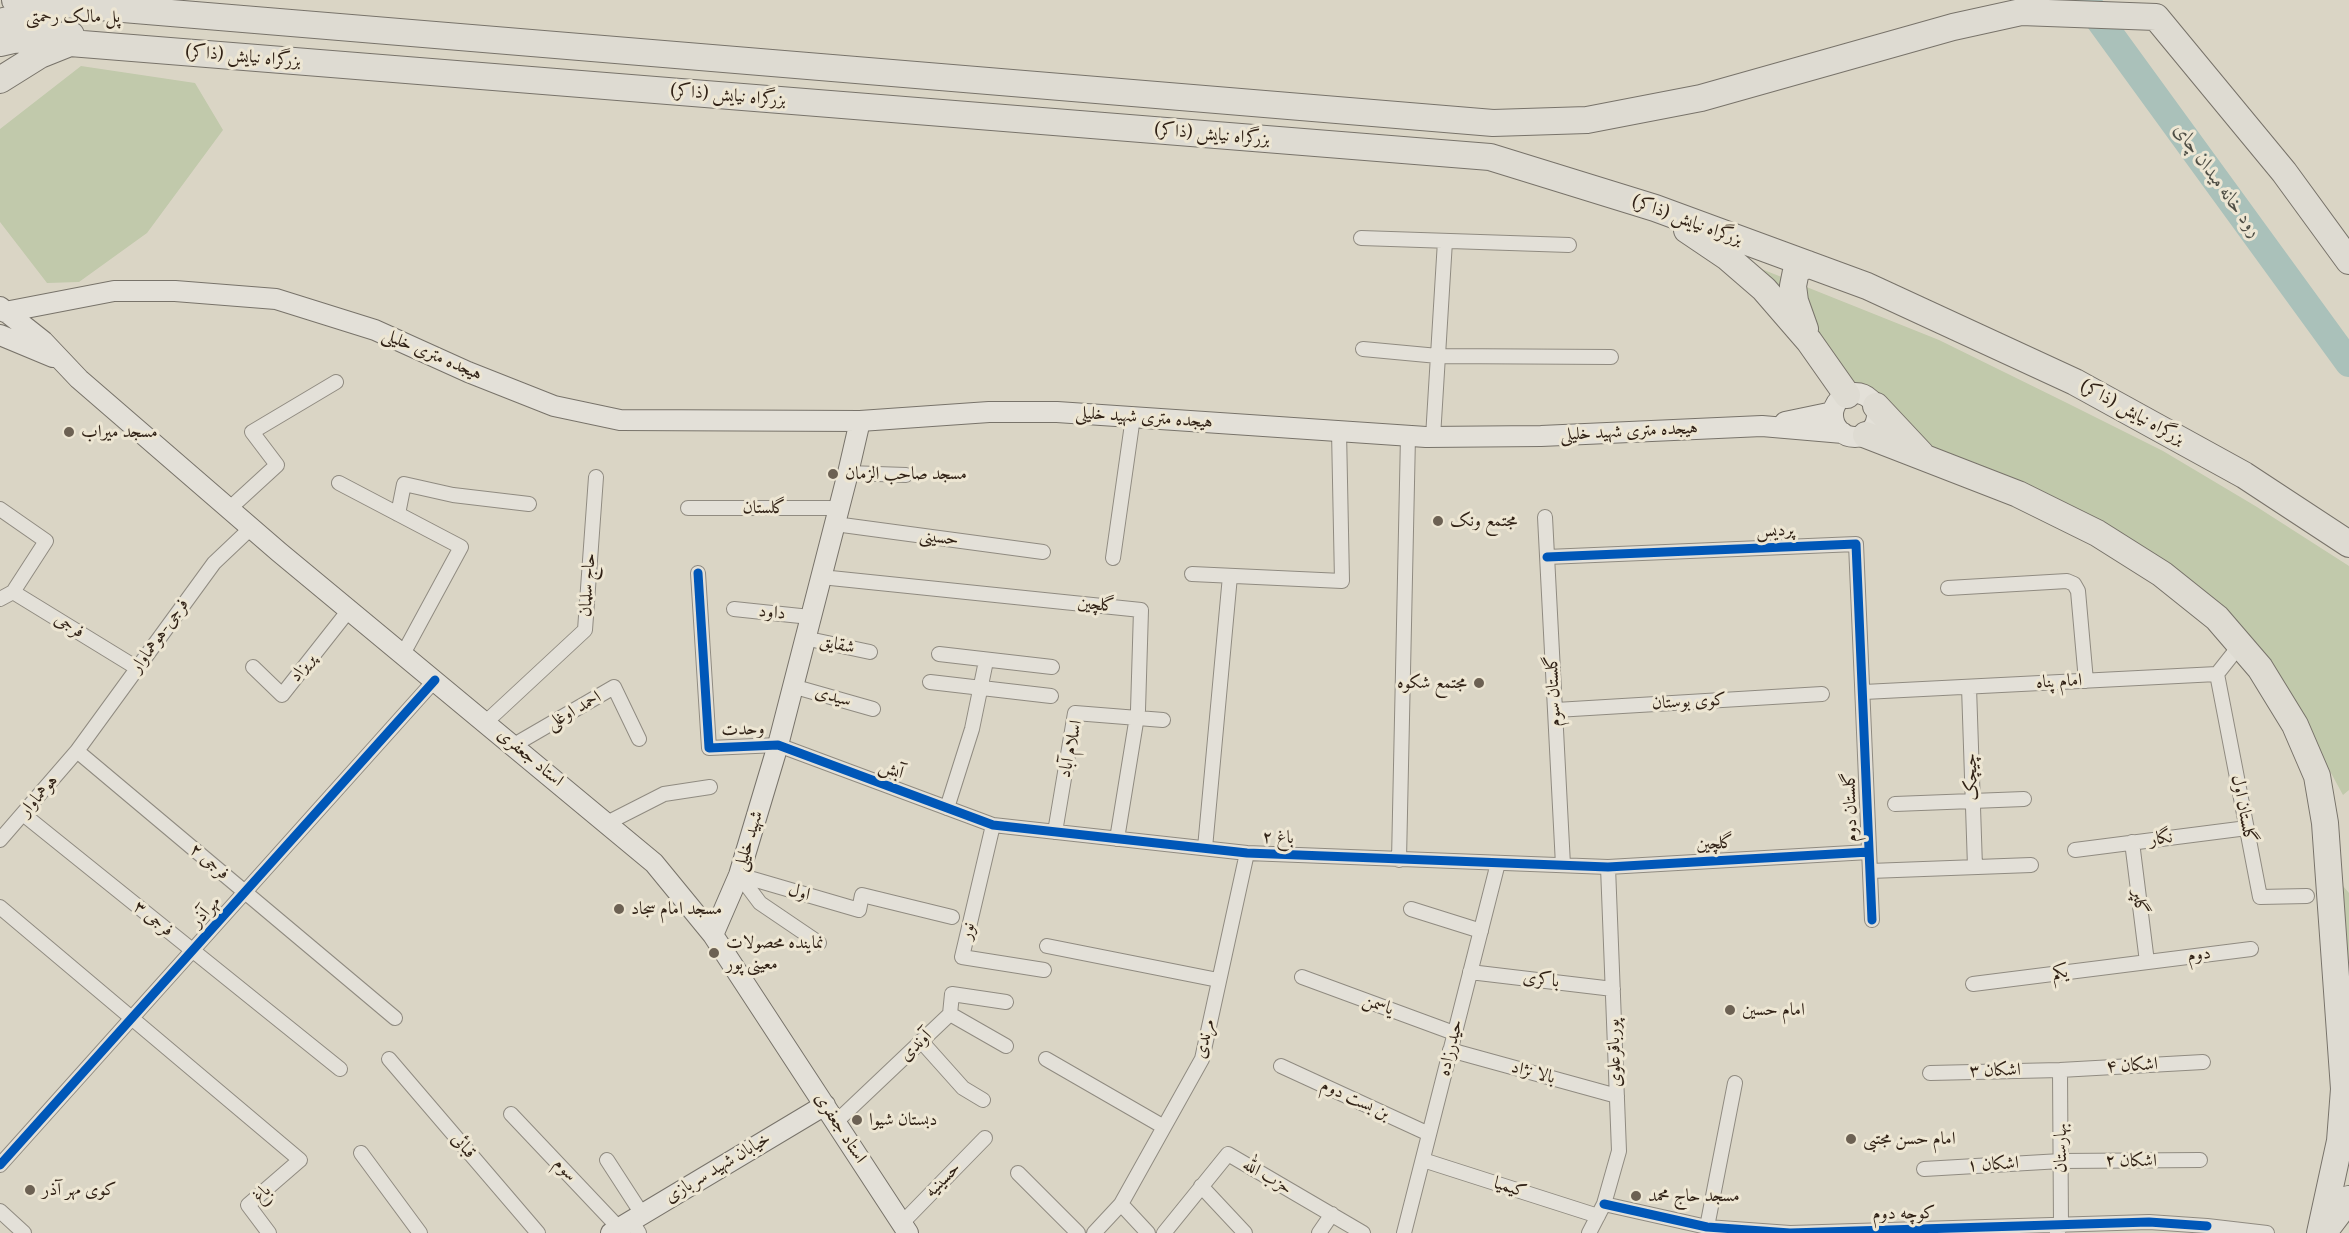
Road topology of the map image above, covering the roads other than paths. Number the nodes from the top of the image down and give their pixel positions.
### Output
1 (15, 0) edge
2 (23, 1) edge
3 (144, 9) junction
4 (0, 16) edge
5 (0, 22) edge
6 (0, 43) edge
7 (70, 43) junction
8 (141, 48) junction
9 (0, 55) edge
10 (0, 80) edge
11 (2284, 172) junction
12 (1655, 208) junction
13 (2349, 228) edge
14 (1361, 238) dead end
15 (1445, 241) junction
16 (1569, 245) dead end
17 (2349, 261) edge
18 (1808, 264) junction
19 (2, 310) edge
20 (0, 335) edge
21 (1809, 341) junction
22 (1363, 349) dead end
23 (1438, 356) junction
24 (1611, 357) dead end
25 (64, 362) junction
26 (336, 382) dead end
27 (1840, 404) junction
28 (1876, 406) junction
29 (1133, 417) junction
30 (860, 421) junction
31 (1762, 426) junction
32 (1339, 431) junction
33 (1854, 434) junction
34 (1408, 436) junction
35 (1433, 437) junction
36 (1926, 458) junction
37 (848, 474) junction
38 (906, 475) dead end
39 (596, 477) dead end
40 (339, 483) dead end
41 (529, 504) dead end
42 (229, 508) junction
43 (688, 508) dead end
44 (0, 509) edge
45 (398, 514) junction
46 (837, 516) junction
47 (1545, 517) dead end
48 (252, 527) junction
49 (2349, 544) edge
50 (1043, 552) dead end
51 (1547, 557) junction
52 (1113, 558) dead end
53 (698, 573) dead end
54 (1192, 574) dead end
55 (1230, 576) junction
56 (821, 577) junction
57 (1948, 588) dead end
58 (6, 596) edge
59 (734, 609) dead end
60 (350, 610) junction
61 (810, 617) junction
62 (804, 638) junction
63 (2240, 645) junction
64 (870, 652) dead end
65 (403, 654) junction
66 (939, 654) dead end
67 (986, 661) junction
68 (1052, 667) dead end
69 (137, 668) junction
70 (253, 668) dead end
71 (2217, 674) junction
72 (435, 680) junction
73 (2086, 681) junction
74 (930, 682) dead end
75 (792, 686) junction
76 (981, 687) junction
77 (1969, 687) junction
78 (1864, 692) junction
79 (1822, 694) dead end
80 (1051, 696) dead end
81 (873, 709) dead end
82 (1556, 710) junction
83 (1137, 716) junction
84 (1163, 720) dead end
85 (486, 722) junction
86 (639, 739) dead end
87 (514, 745) junction
88 (778, 746) junction
89 (77, 751) junction
90 (710, 787) dead end
91 (2025, 799) dead end
92 (1973, 801) junction
93 (1895, 804) dead end
94 (947, 808) junction
95 (23, 814) junction
96 (607, 823) junction
97 (993, 825) junction
98 (2247, 828) junction
99 (1055, 832) junction
100 (1117, 839) junction
101 (0, 840) edge
102 (2132, 842) junction
103 (1205, 848) junction
104 (2074, 850) dead end
105 (1869, 852) junction
106 (1247, 853) junction
107 (1399, 860) junction
108 (1498, 863) junction
109 (1563, 865) junction
110 (2031, 866) dead end
111 (1608, 867) junction
112 (1975, 867) junction
113 (1870, 871) junction
114 (739, 875) junction
115 (246, 893) junction
116 (2307, 896) dead end
117 (0, 907) edge
118 (1412, 909) dead end
119 (952, 917) dead end
120 (1872, 920) dead end
121 (1481, 931) junction
122 (713, 935) junction
123 (819, 943) dead end
124 (1047, 946) dead end
125 (2251, 949) dead end
126 (193, 952) junction
127 (2147, 962) junction
128 (1044, 970) dead end
129 (1470, 972) junction
130 (1302, 977) dead end
131 (1218, 980) junction
132 (1973, 984) dead end
133 (1612, 989) junction
134 (1006, 1002) dead end
135 (950, 1014) junction
136 (395, 1018) dead end
137 (132, 1019) junction
138 (1454, 1032) junction
139 (921, 1041) junction
140 (1006, 1046) dead end
141 (1450, 1050) junction
142 (389, 1059) dead end
143 (1046, 1059) dead end
144 (2203, 1062) dead end
145 (1281, 1066) dead end
146 (340, 1069) dead end
147 (2060, 1070) junction
148 (1930, 1072) dead end
149 (1735, 1083) dead end
150 (2346, 1094) edge
151 (1617, 1096) junction
152 (983, 1100) dead end
153 (825, 1105) junction
154 (511, 1113) dead end
155 (836, 1122) junction
156 (1164, 1127) junction
157 (1429, 1134) junction
158 (985, 1138) dead end
159 (360, 1153) dead end
160 (608, 1160) dead end
161 (1423, 1160) junction
162 (2200, 1160) dead end
163 (2061, 1161) junction
164 (0, 1165) edge
165 (1924, 1169) dead end
166 (1018, 1173) dead end
167 (1201, 1186) junction
168 (2349, 1199) edge
169 (1121, 1204) junction
170 (1601, 1210) junction
171 (0, 1212) edge
172 (1332, 1215) junction
173 (628, 1225) edge
174 (905, 1228) edge
175 (2212, 1229) edge
176 (1711, 1230) edge
177 (2059, 1230) edge
178 (24, 1233) edge
179 (269, 1233) edge
180 (420, 1233) edge
181 (538, 1233) edge
182 (1078, 1233) edge
183 (1094, 1233) edge
184 (1148, 1233) edge
185 (1164, 1233) edge
186 (1245, 1233) edge
187 (1319, 1233) edge
188 (1363, 1233) edge
189 (1404, 1233) edge
190 (1589, 1233) edge
191 (2268, 1233) edge
192 (2321, 1233) edge

1 - 2 highway, بزرگراه نیایش (ذاکر)
2 - 3 highway, بزرگراه نیایش (ذاکر)
2 - 4 highway
3 - 5 highway, پل مالک رحمتی
3 - 11 highway, بزرگراه نیایش (ذاکر)
6 - 8 highway, پل مالک رحمتی
7 - 8 highway, بزرگراه نیایش (ذاکر)
7 - 9 highway
7 - 10 highway, بزرگراه نیایش (ذاکر)
8 - 12 highway, بزرگراه نیایش (ذاکر)
11 - 13 highway
11 - 17 highway
12 - 18 highway, بزرگراه نیایش (ذاکر)
12 - 21 highway
14 - 15 street
15 - 16 street
15 - 23 street
18 - 21 highway
18 - 49 highway, بزرگراه نیایش (ذاکر)
19 - 25 main road, استاد جعفری
19 - 30 main road, هیجده متری خلیلی
20 - 25 main road
21 - 27 highway
22 - 23 street
23 - 24 street
23 - 35 street
25 - 42 main road, استاد جعفری
26 - 42 street
27 - 28 main road
27 - 31 main road, هیجده متری شهید خلیلی
27 - 33 main road
28 - 33 main road
28 - 36 highway
29 - 30 main road, هیجده متری شهید خلیلی
29 - 32 main road, هیجده متری شهید خلیلی
29 - 52 street
30 - 37 main road
31 - 33 main road, هیجده متری شهید خلیلی
31 - 35 main road, هیجده متری شهید خلیلی
32 - 34 main road, هیجده متری شهید خلیلی
32 - 55 street
33 - 36 highway
34 - 35 main road, هیجده متری شهید خلیلی
34 - 107 street
36 - 63 highway
37 - 38 street
37 - 46 main road
39 - 85 street, حاج سلمان
40 - 45 street
41 - 45 street
42 - 48 main road, استاد جعفری
43 - 46 street, گلستان
44 - 58 street
45 - 65 street
46 - 50 street, حسینی
46 - 56 main road
47 - 51 street, گلستان سوم
48 - 60 main road, استاد جعفری
48 - 69 street, فرجی-هوهماوار
51 - 78 street, پردیس
51 - 82 street, گلستان سوم
53 - 88 street, وحدت
54 - 55 street
55 - 103 street
56 - 61 main road
56 - 83 street, گلچین
57 - 73 street
58 - 69 street, فرجی
59 - 61 street, داود
60 - 65 main road, استاد جعفری
60 - 70 street, پریزاد
61 - 62 main road
62 - 64 street, شقایق
62 - 75 main road
63 - 71 street
63 - 150 highway
65 - 72 main road, استاد جعفری
66 - 67 street
67 - 68 street
67 - 76 street
69 - 89 street, فرجی-هوهماوار
71 - 73 street, امام پناه
71 - 98 street, گلستان اول
72 - 85 main road, استاد جعفری
72 - 115 street, مهرآذر
73 - 77 street, امام پناه
74 - 76 street
75 - 81 street, سیدی
75 - 88 main road
76 - 80 street
76 - 94 street
77 - 78 street, امام پناه
77 - 92 street, چیچک
78 - 105 street, گلستان دوم
79 - 82 street, کوی بوستان
82 - 109 street, گلستان سوم
83 - 84 street, اسلام آباد
83 - 99 street, اسلام آباد
83 - 100 street, گلچین
85 - 87 main road, استاد جعفری
86 - 87 street, احمد اوغلی
87 - 96 main road, استاد جعفری
88 - 94 street, آبش
88 - 114 main road, شهید خلیلی
89 - 95 street, هوهماوار
89 - 115 street, فرجی ۲
90 - 96 street
91 - 92 street
92 - 93 street
92 - 112 street, چیچک
94 - 97 street, آبش
95 - 101 street, هوهماوار
95 - 126 street, فرجی ۳
96 - 122 main road, استاد جعفری
97 - 99 street, باغ ۲
97 - 128 street, نور
98 - 102 street, نگار
98 - 116 street, گلستان اول
99 - 100 street, باغ ۲
100 - 103 street, باغ ۲
102 - 104 street, نگار
102 - 127 street, گلپر
103 - 106 street, باغ ۲
105 - 111 street, گلچین
105 - 113 street, گلستان دوم
106 - 107 street, باغ ۲
106 - 131 street, مرندی
107 - 108 street, باغ ۲
108 - 109 street, باغ ۲
108 - 121 street, حیدرزاده
109 - 111 street, گلچین
110 - 112 street
111 - 133 street, پورباقرعلوی
112 - 113 street
113 - 120 street, گلستان دوم
114 - 119 street, اول
114 - 122 main road, شهید خلیلی
114 - 123 street
115 - 126 street, مهرآذر
115 - 136 street, فرجی ۲
117 - 137 street
118 - 121 street
121 - 129 street, حیدرزاده
122 - 153 main road, استاد جعفری
124 - 131 street
125 - 127 street, دوم
126 - 137 street, مهرآذر
126 - 146 street, فرجی ۳
127 - 132 street, یکم
129 - 133 street, باکری
129 - 138 street, حیدرزاده
130 - 138 street, یاسمن
131 - 156 street, مرندی
133 - 151 street, پورباقرعلوی
134 - 135 street, آوندی
135 - 139 street, آوندی
135 - 140 street
137 - 164 street, مهرآذر
137 - 179 street, باغ
138 - 141 street, حیدرزاده
139 - 152 street
139 - 155 street, آوندی
141 - 151 street, بالا نژاد
141 - 157 street, حیدرزاده
142 - 181 street, قبائی
143 - 156 street
144 - 147 street, اشکان ۴
145 - 157 street, بن بست دوم
147 - 148 street, اشکان ۳
147 - 163 street, بهارستان
149 - 176 street
150 - 192 highway
151 - 170 street, پورباقرعلوی
153 - 155 main road, استاد جعفری
153 - 173 main road, خیابان شهید سربازی
154 - 173 street, سوم
155 - 174 main road, استاد جعفری
156 - 169 street, مرندی
157 - 161 street, حیدرزاده
158 - 174 street, حسینیه
159 - 180 street
160 - 173 street
161 - 170 street, کیمیا
161 - 189 street, حیدرزاده
162 - 163 street, اشکان ۲
163 - 165 street, اشکان ۱
163 - 177 street, بهارستان
166 - 182 street
167 - 172 street, حزب الله
167 - 185 street, حزب الله
167 - 186 street
168 - 192 highway
169 - 183 street, مرندی
169 - 184 street
170 - 176 street, کوچه دوم
170 - 190 street, پورباقرعلوی
171 - 178 street
172 - 187 street
172 - 188 street, حزب الله
175 - 177 street, کوچه دوم
175 - 191 street, کوچه دوم
176 - 177 street, کوچه دوم

